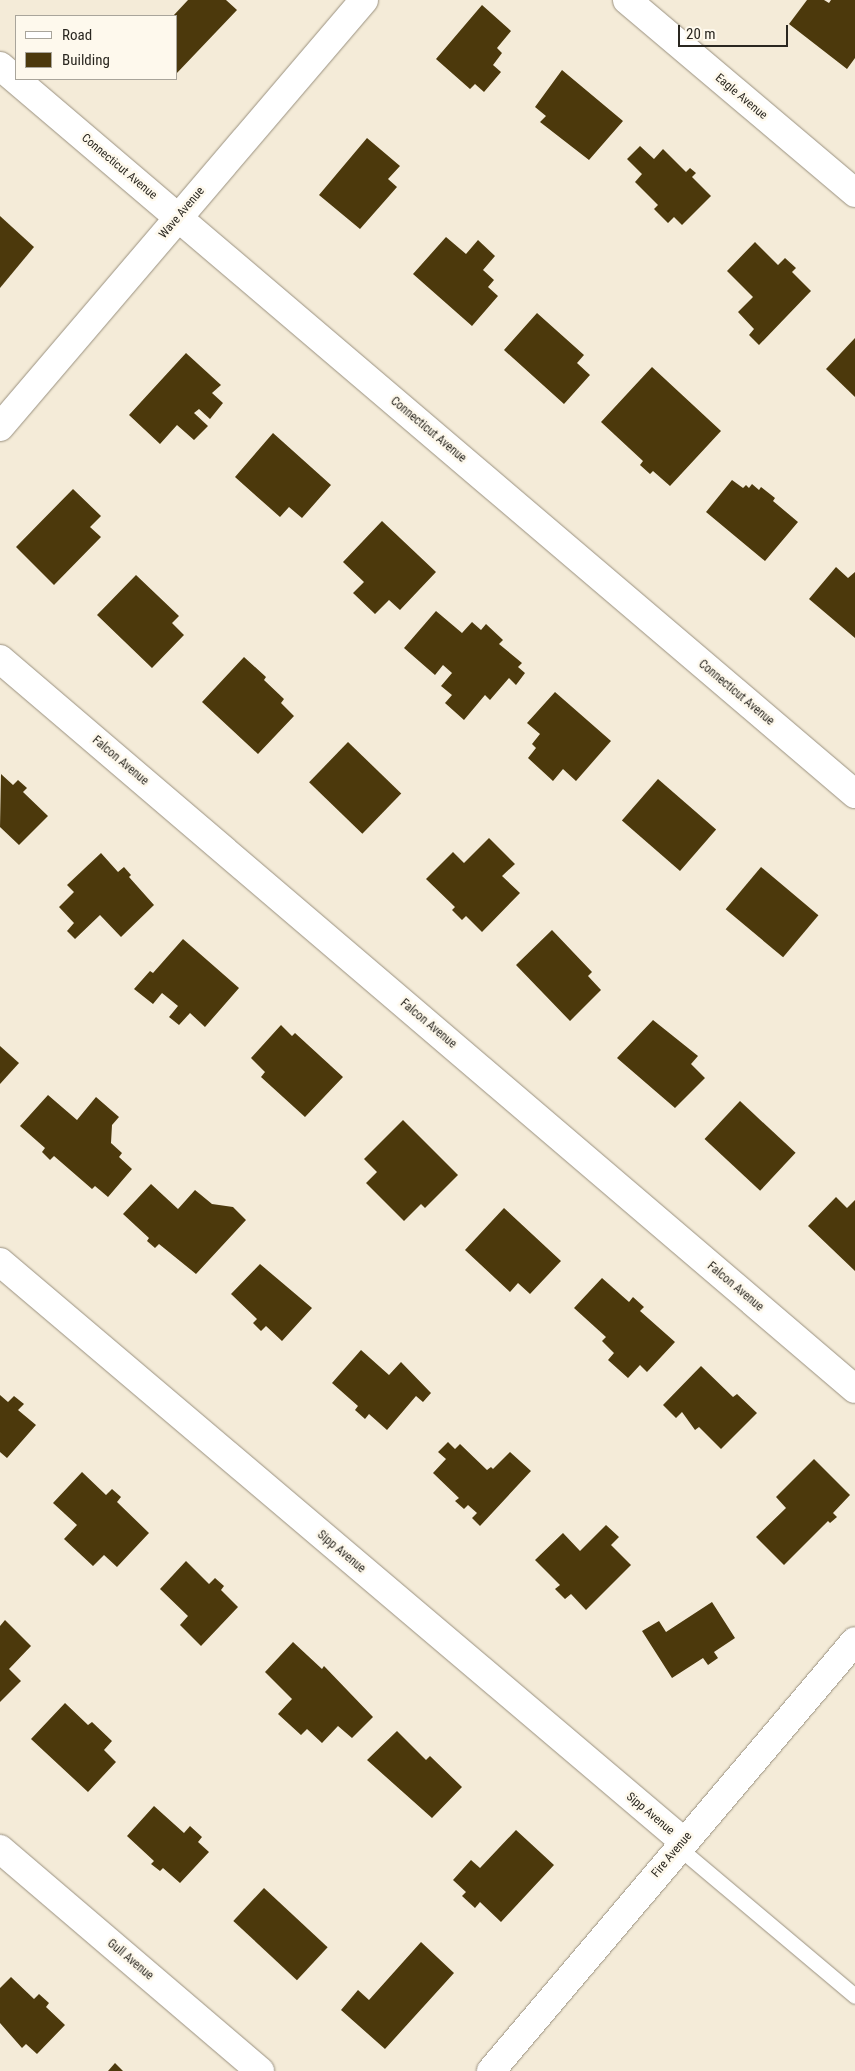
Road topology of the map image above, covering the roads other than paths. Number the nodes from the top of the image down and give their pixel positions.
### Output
1 (364, 0) edge
2 (627, 0) edge
3 (0, 66) edge
4 (15, 79) edge
5 (17, 80) edge
6 (855, 193) edge
7 (178, 217) junction
8 (0, 427) edge
9 (0, 659) edge
10 (855, 794) edge
11 (0, 1262) edge
12 (855, 1389) edge
13 (855, 1641) edge
14 (680, 1844) junction
15 (0, 1849) edge
16 (855, 1996) edge
17 (260, 2071) edge
18 (491, 2071) edge

1 - 7 street, Wave Avenue
2 - 6 street, Eagle Avenue
3 - 4 street, Connecticut Avenue
5 - 7 street, Connecticut Avenue
7 - 8 street, Wave Avenue
7 - 10 street, Connecticut Avenue
9 - 12 street, Falcon Avenue
11 - 14 street, Sipp Avenue
13 - 14 street, Fire Avenue
14 - 16 lane
14 - 18 street, Fire Avenue
15 - 17 street, Gull Avenue

